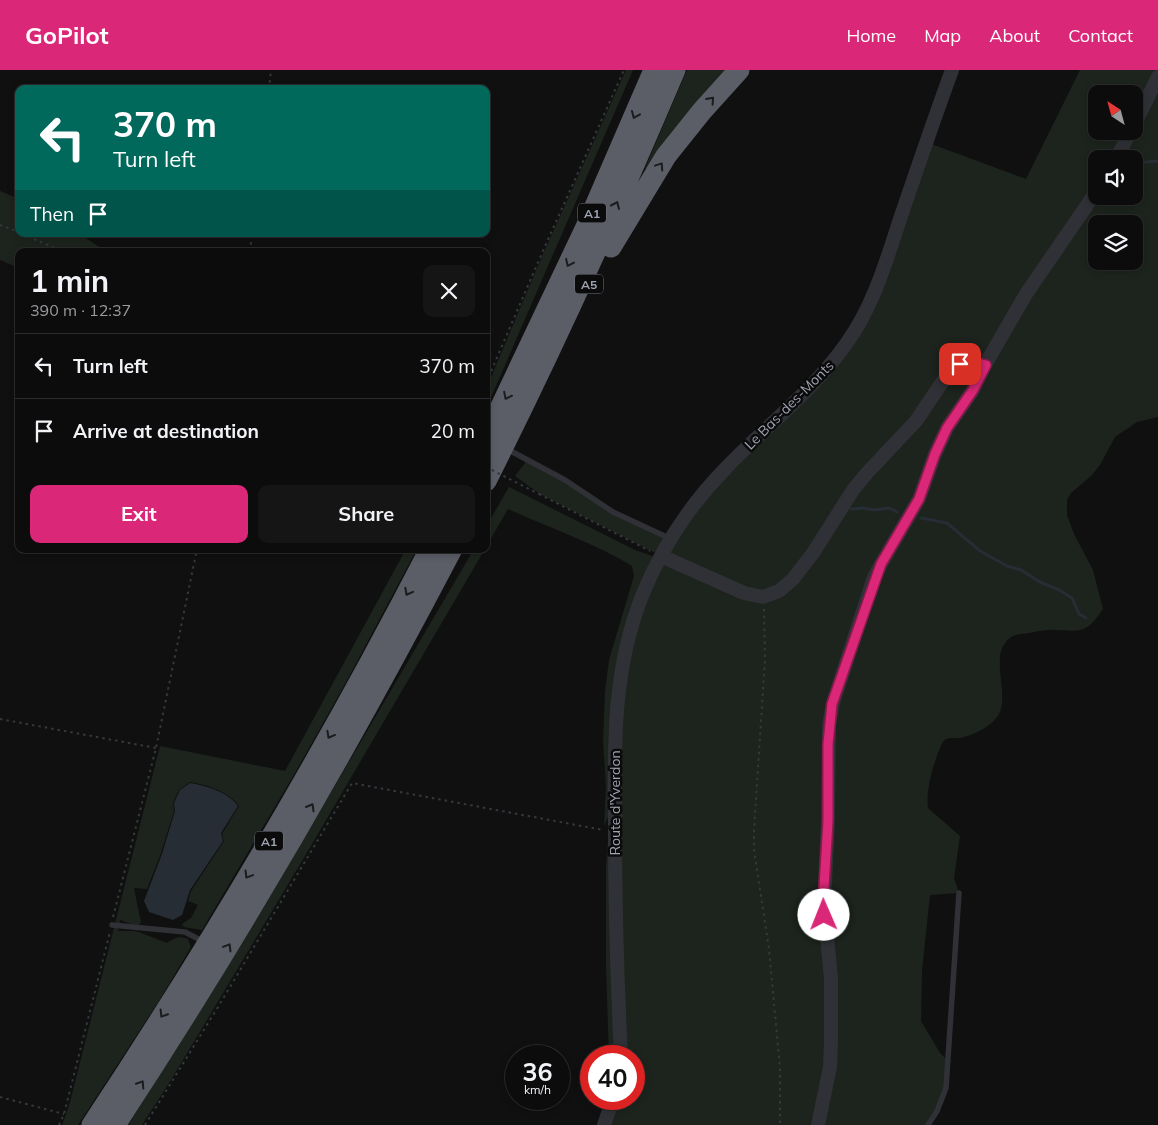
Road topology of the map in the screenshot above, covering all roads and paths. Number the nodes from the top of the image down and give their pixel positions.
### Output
1 (271, 70) edge
2 (624, 70) edge
3 (654, 70) edge
4 (675, 70) edge
5 (739, 70) edge
6 (952, 70) edge
7 (1158, 77) edge
8 (269, 85) edge
9 (1143, 107) edge
10 (1088, 204) edge
11 (0, 224) edge
12 (15, 231) edge
13 (29, 237) edge
14 (55, 248) edge
15 (552, 345) junction
16 (986, 365) junction
17 (490, 374) edge
18 (493, 431) edge
19 (490, 452) edge
20 (490, 469) edge
21 (671, 538) junction
22 (196, 553) edge
23 (428, 553) edge
24 (450, 553) edge
25 (661, 556) junction
26 (763, 597) junction
27 (0, 719) edge
28 (156, 748) junction
29 (615, 832) junction
30 (959, 893) dead end
31 (112, 924) junction
32 (207, 944) junction
33 (620, 1045) edge
34 (0, 1097) edge
35 (609, 1110) edge
36 (64, 1114) junction
37 (59, 1125) edge
38 (92, 1125) edge
39 (115, 1125) edge
40 (145, 1125) edge
41 (604, 1125) edge
42 (780, 1125) edge
43 (818, 1125) edge
44 (928, 1125) edge

1 - 8 path
2 - 17 path
3 -> 18 highway, A1
15 -> 4 highway, A1
15 -> 5 highway, A5
6 - 21 street, Le Bas-des-Monts
7 - 9 street
10 - 16 street
11 - 12 path
13 - 14 path
15 - 18 highway, A1
16 - 26 street
16 - 43 street
18 - 19 highway, A1
18 - 21 lane
20 - 25 path, bridge
21 - 25 street, Le Bas-des-Monts
22 - 28 path
23 -> 32 highway, A1
39 -> 24 highway, A1
25 - 26 street
25 - 29 street, Route d'Yverdon
26 - 42 path
27 - 28 path
28 - 31 path
29 - 33 street, Route d'Yverdon
29 - 40 path
30 - 44 lane
31 - 32 lane
31 - 36 path
32 -> 38 highway, A1
34 - 36 path
35 - 41 street
36 - 37 path

